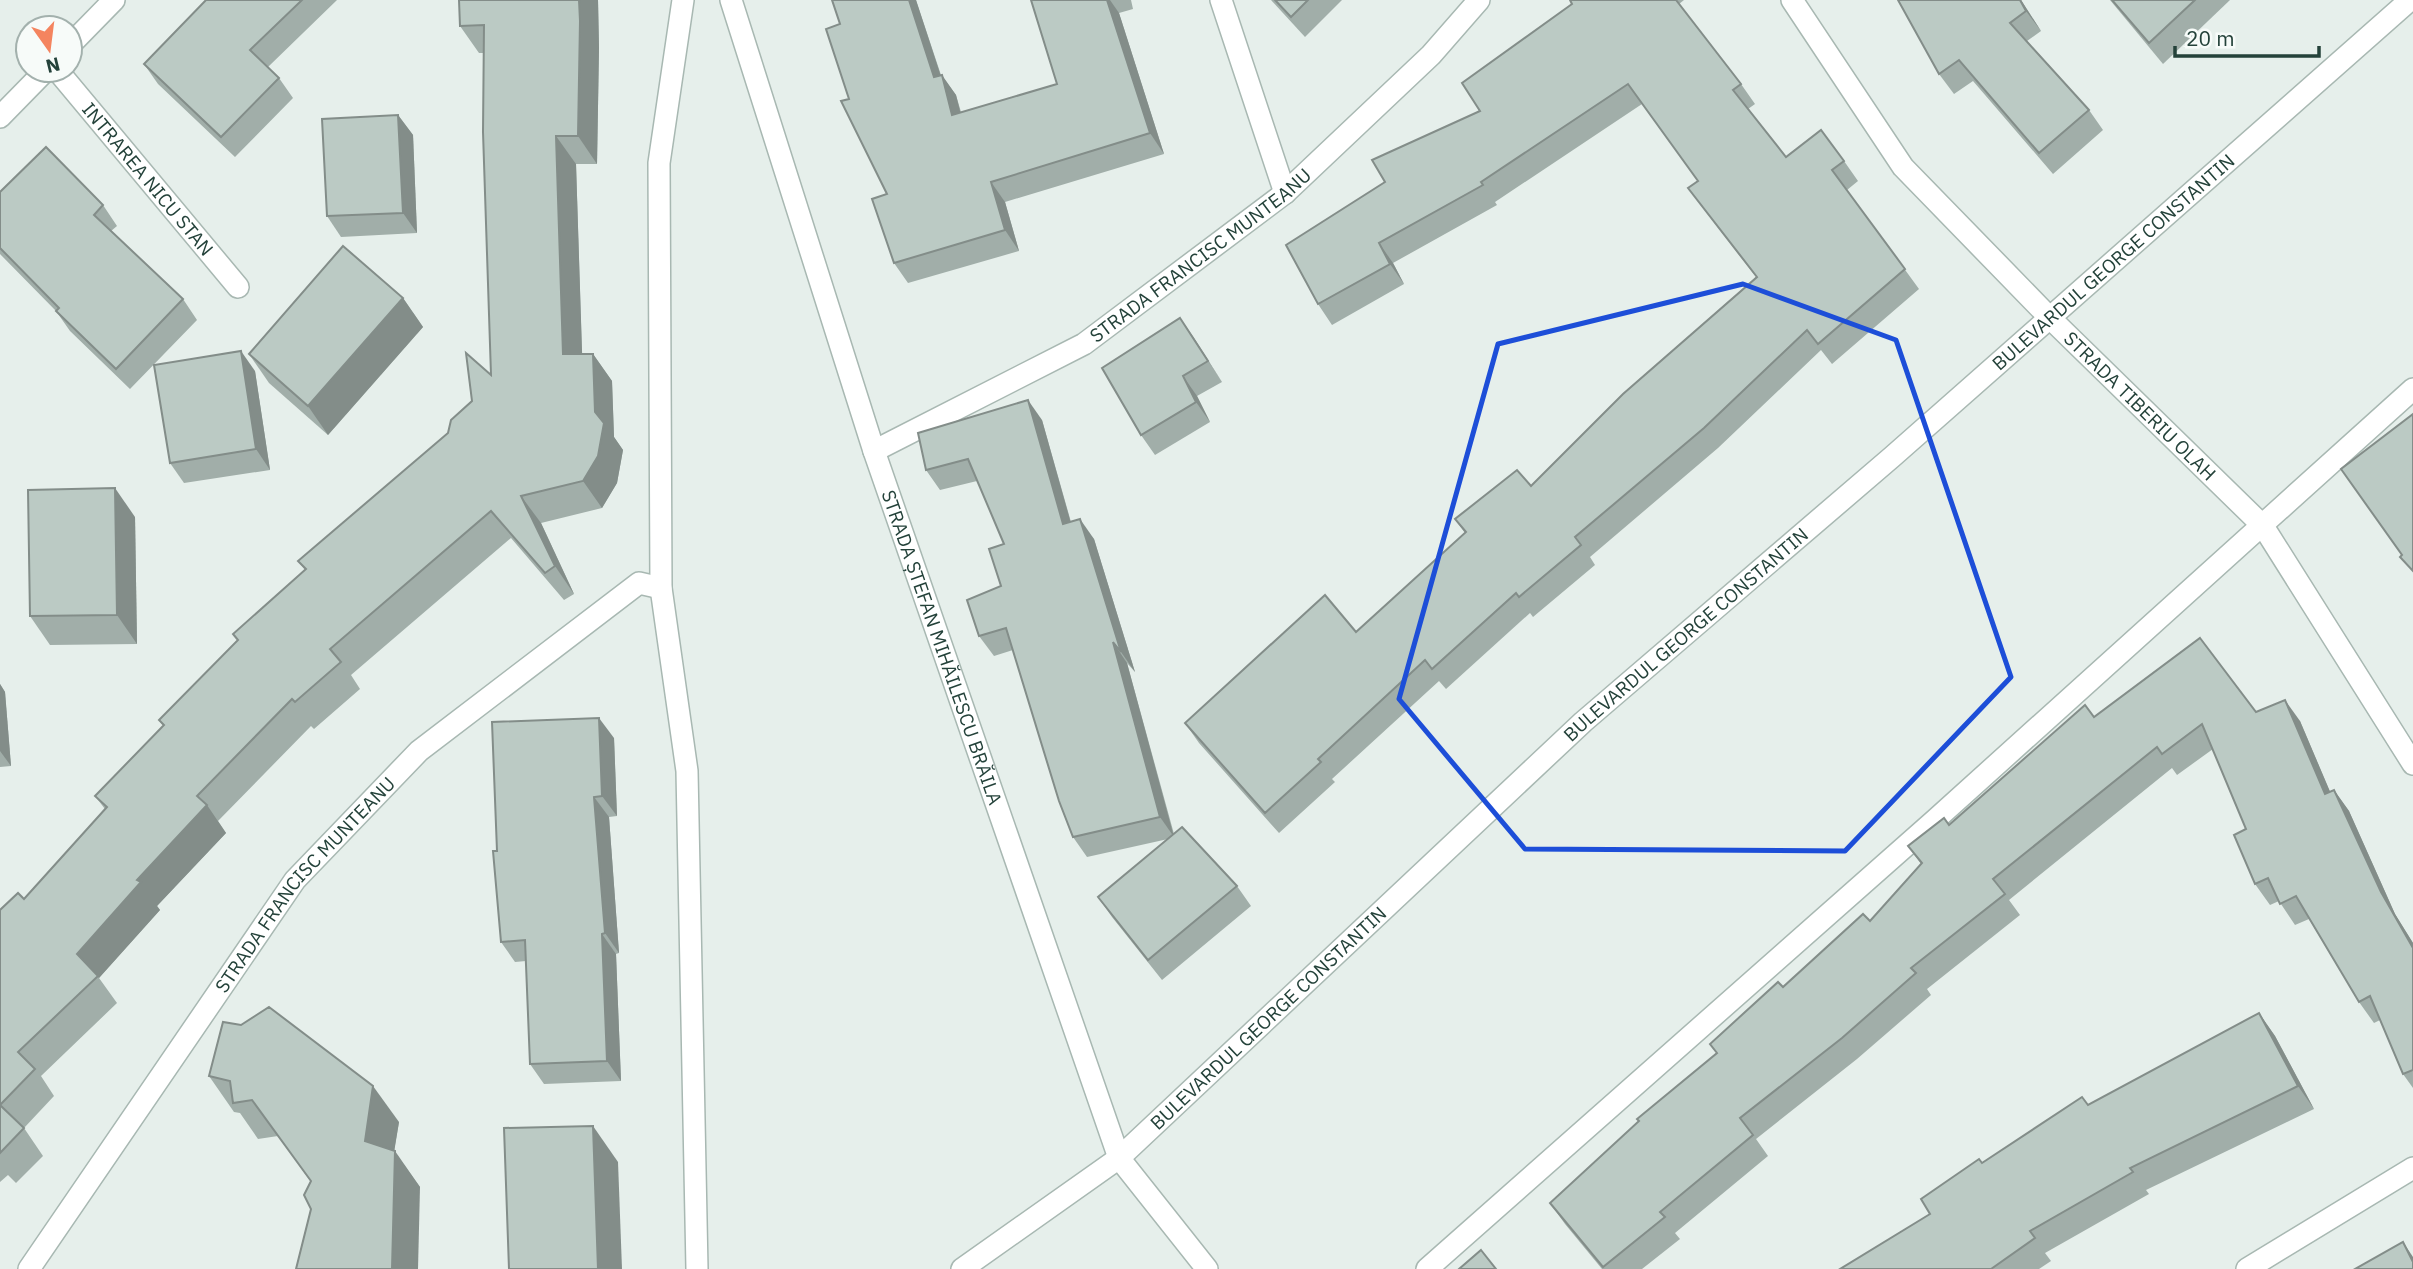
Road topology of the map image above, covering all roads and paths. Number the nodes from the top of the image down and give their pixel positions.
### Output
1 (114, 0) edge
2 (683, 0) edge
3 (731, 0) edge
4 (1222, 0) edge
5 (1479, 0) edge
6 (1792, 0) edge
7 (2410, 0) edge
8 (84, 31) edge
9 (32, 84) edge
10 (69, 84) edge
11 (0, 117) edge
12 (1285, 192) junction
13 (238, 287) dead end
14 (2049, 317) junction
15 (2413, 389) edge
16 (874, 451) junction
17 (2263, 526) junction
18 (661, 588) junction
19 (2413, 764) edge
20 (1119, 1158) junction
21 (2413, 1168) edge
22 (29, 1269) edge
23 (697, 1269) edge
24 (962, 1269) edge
25 (1207, 1269) edge
26 (1427, 1269) edge
27 (2247, 1269) edge

1 - 8 street
2 - 18 street
3 - 16 street, STRADA ȘTEFAN MIHĂILESCU BRĂILA
4 - 12 street
5 - 12 street, STRADA FRANCISC MUNTEANU
6 - 14 street, STRADA TIBERIU OLAH
7 - 14 street, BULEVARDUL GEORGE CONSTANTIN
9 - 11 street
10 - 13 street, INTRAREA NICU STAN
12 - 16 street, STRADA FRANCISC MUNTEANU
14 - 17 street, STRADA TIBERIU OLAH
14 - 20 street, BULEVARDUL GEORGE CONSTANTIN
15 - 17 street
16 - 20 street, STRADA ȘTEFAN MIHĂILESCU BRĂILA
17 - 19 street, STRADA TIBERIU OLAH
17 - 26 street
18 - 22 street, STRADA FRANCISC MUNTEANU
18 - 23 street
20 - 24 street, BULEVARDUL GEORGE CONSTANTIN
20 - 25 street, STRADA ȘTEFAN MIHĂILESCU BRĂILA
21 - 27 street

